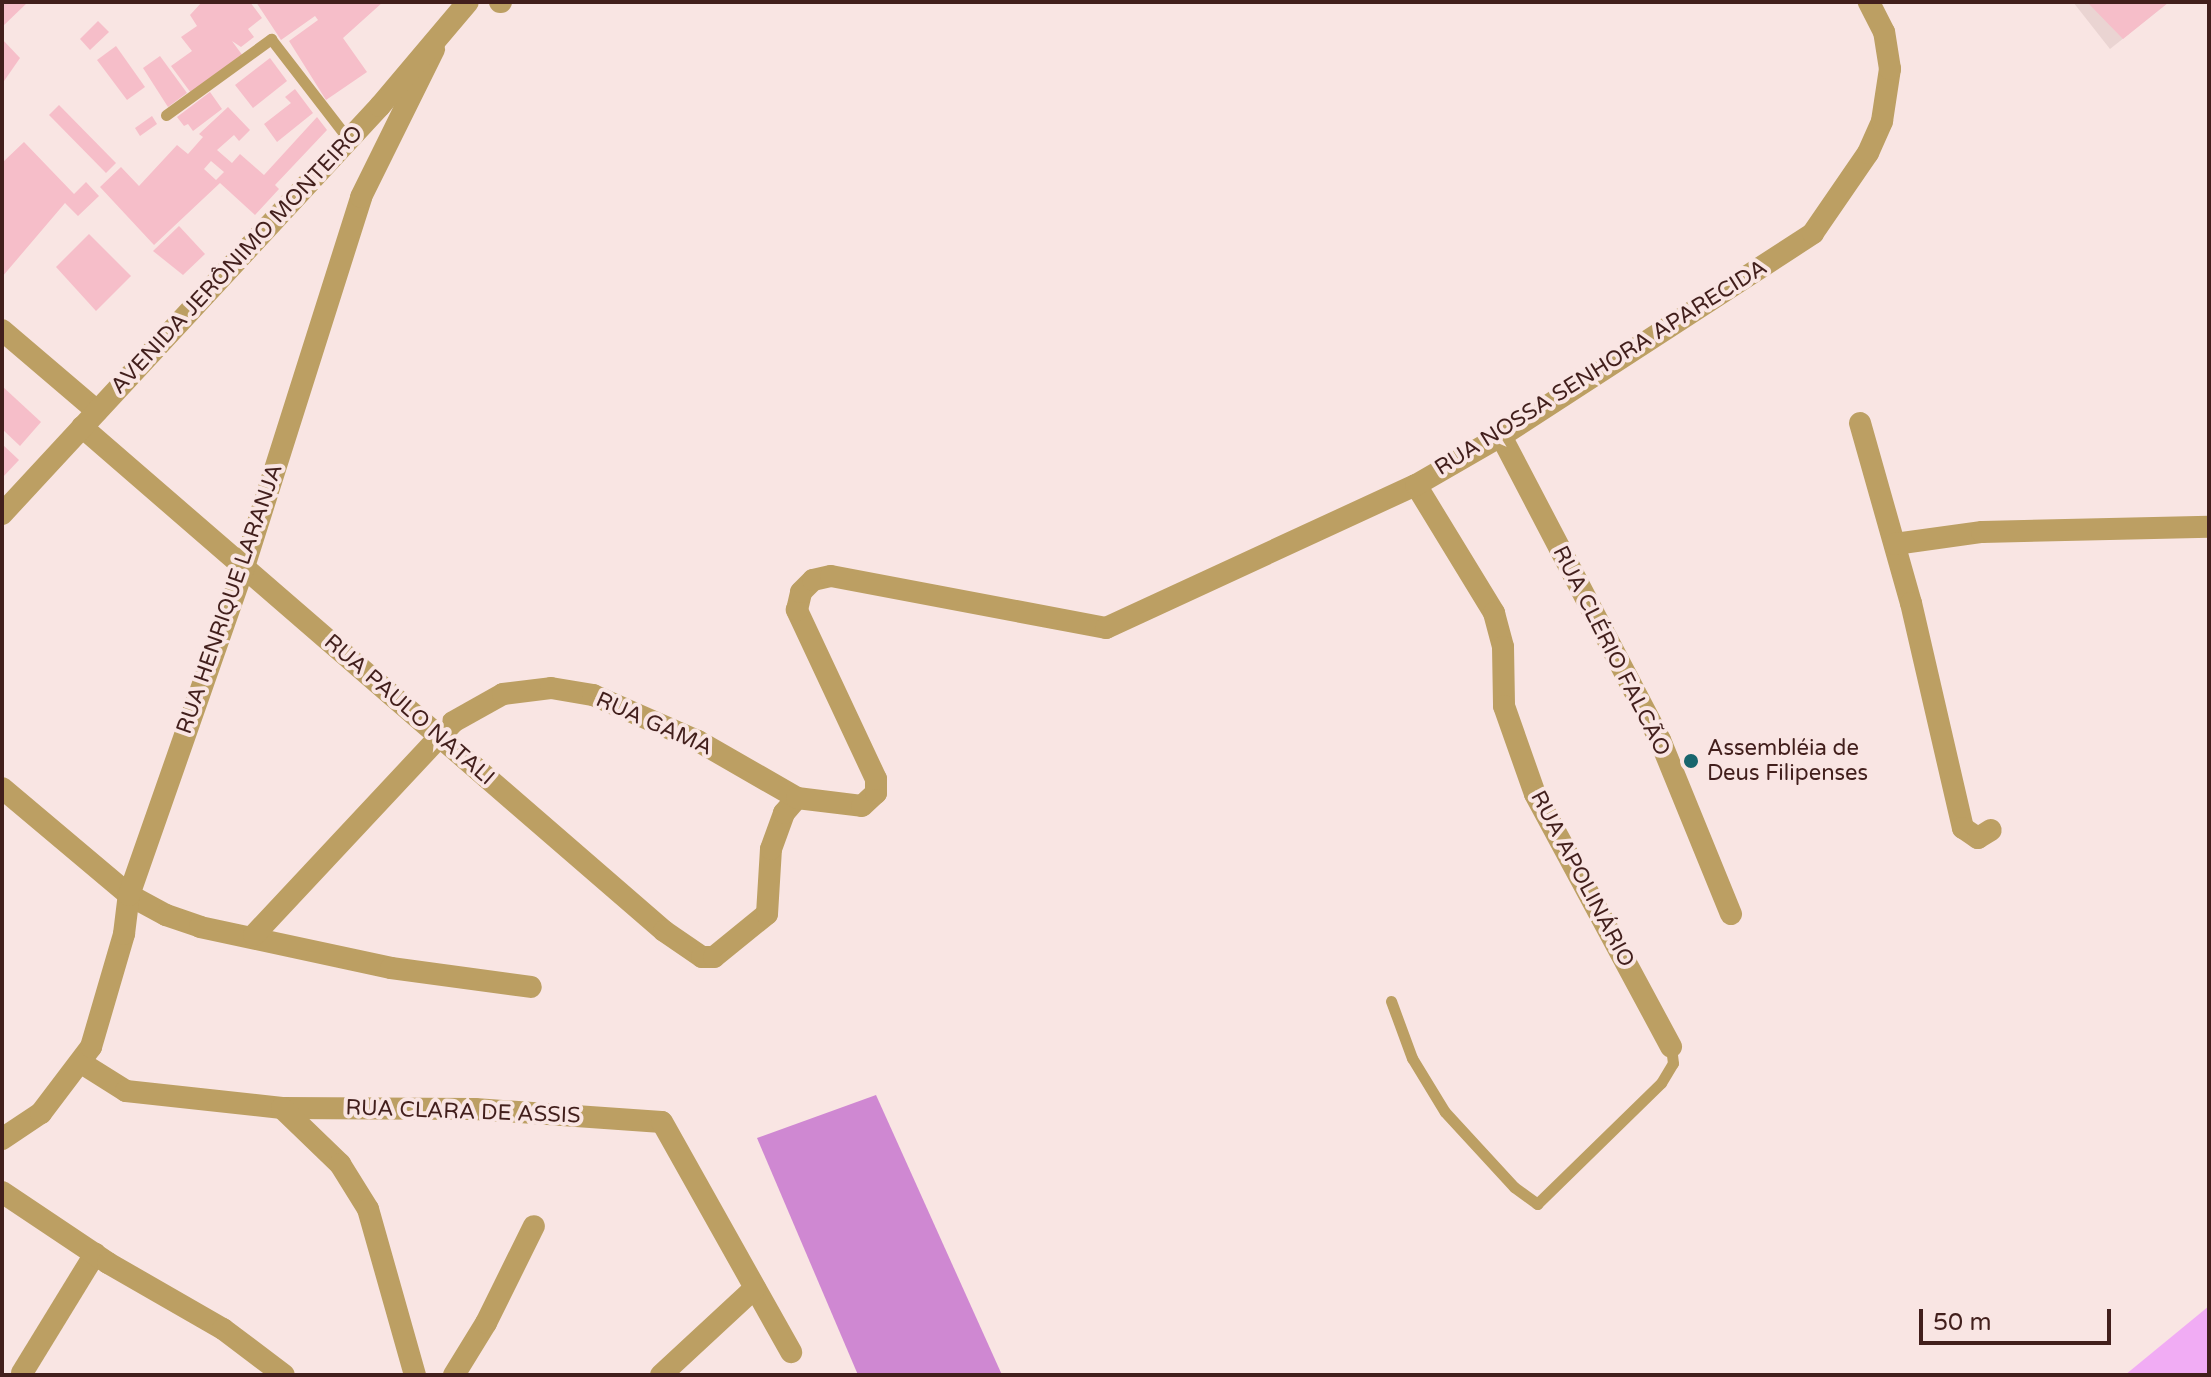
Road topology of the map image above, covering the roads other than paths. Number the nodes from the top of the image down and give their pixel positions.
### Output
1 (468, 2) edge
2 (1869, 2) edge
3 (440, 37) junction
4 (166, 115) dead end
5 (349, 140) junction
6 (2, 330) edge
7 (89, 419) junction
8 (1860, 423) dead end
9 (1501, 436) junction
10 (1416, 485) junction
11 (2, 514) edge
12 (2209, 527) edge
13 (1895, 544) junction
14 (243, 570) junction
15 (439, 737) junction
16 (2, 788) edge
17 (797, 798) junction
18 (1991, 830) dead end
19 (129, 895) junction
20 (1731, 914) dead end
21 (254, 935) junction
22 (531, 987) dead end
23 (1391, 1001) dead end
24 (1671, 1047) joint
25 (83, 1064) junction
26 (282, 1108) junction
27 (2, 1139) edge
28 (2, 1192) edge
29 (534, 1226) dead end
30 (101, 1259) junction
31 (755, 1288) junction
32 (791, 1352) dead end
33 (28, 1374) edge
34 (284, 1375) edge
35 (415, 1375) edge
36 (454, 1375) edge
37 (661, 1375) edge

1 - 3 street, AVENIDA JERÔNIMO MONTEIRO
2 - 9 street, RUA NOSSA SENHORA APARECIDA
3 - 5 street, AVENIDA JERÔNIMO MONTEIRO
3 - 14 street, RUA HENRIQUE LARANJA
4 - 5 lane
5 - 7 street, AVENIDA JERÔNIMO MONTEIRO
6 - 7 street, RUA PAULO NATALI
7 - 11 street, AVENIDA JERÔNIMO MONTEIRO
7 - 14 street, RUA PAULO NATALI
8 - 13 street
9 - 10 street, RUA NOSSA SENHORA APARECIDA
9 - 20 street, RUA CLÉRIO FALCÃO
10 - 17 street, RUA NOSSA SENHORA APARECIDA
10 - 24 street, RUA APOLINÁRIO
12 - 13 street
13 - 18 street
14 - 15 street, RUA PAULO NATALI
14 - 19 street, RUA HENRIQUE LARANJA
15 - 17 street, RUA GAMA
15 - 17 street, RUA PAULO NATALI
15 - 21 street, RUA GAMA
16 - 19 street
19 - 21 street
19 - 25 street, RUA HENRIQUE LARANJA
21 - 22 street
23 - 24 lane
25 - 26 street, RUA CLARA DE ASSIS
25 - 27 street, RUA HENRIQUE LARANJA
26 - 31 street, RUA CLARA DE ASSIS
26 - 35 street
28 - 30 street
29 - 36 street
30 - 33 street
30 - 34 street
31 - 32 street, RUA CLARA DE ASSIS
31 - 37 street

